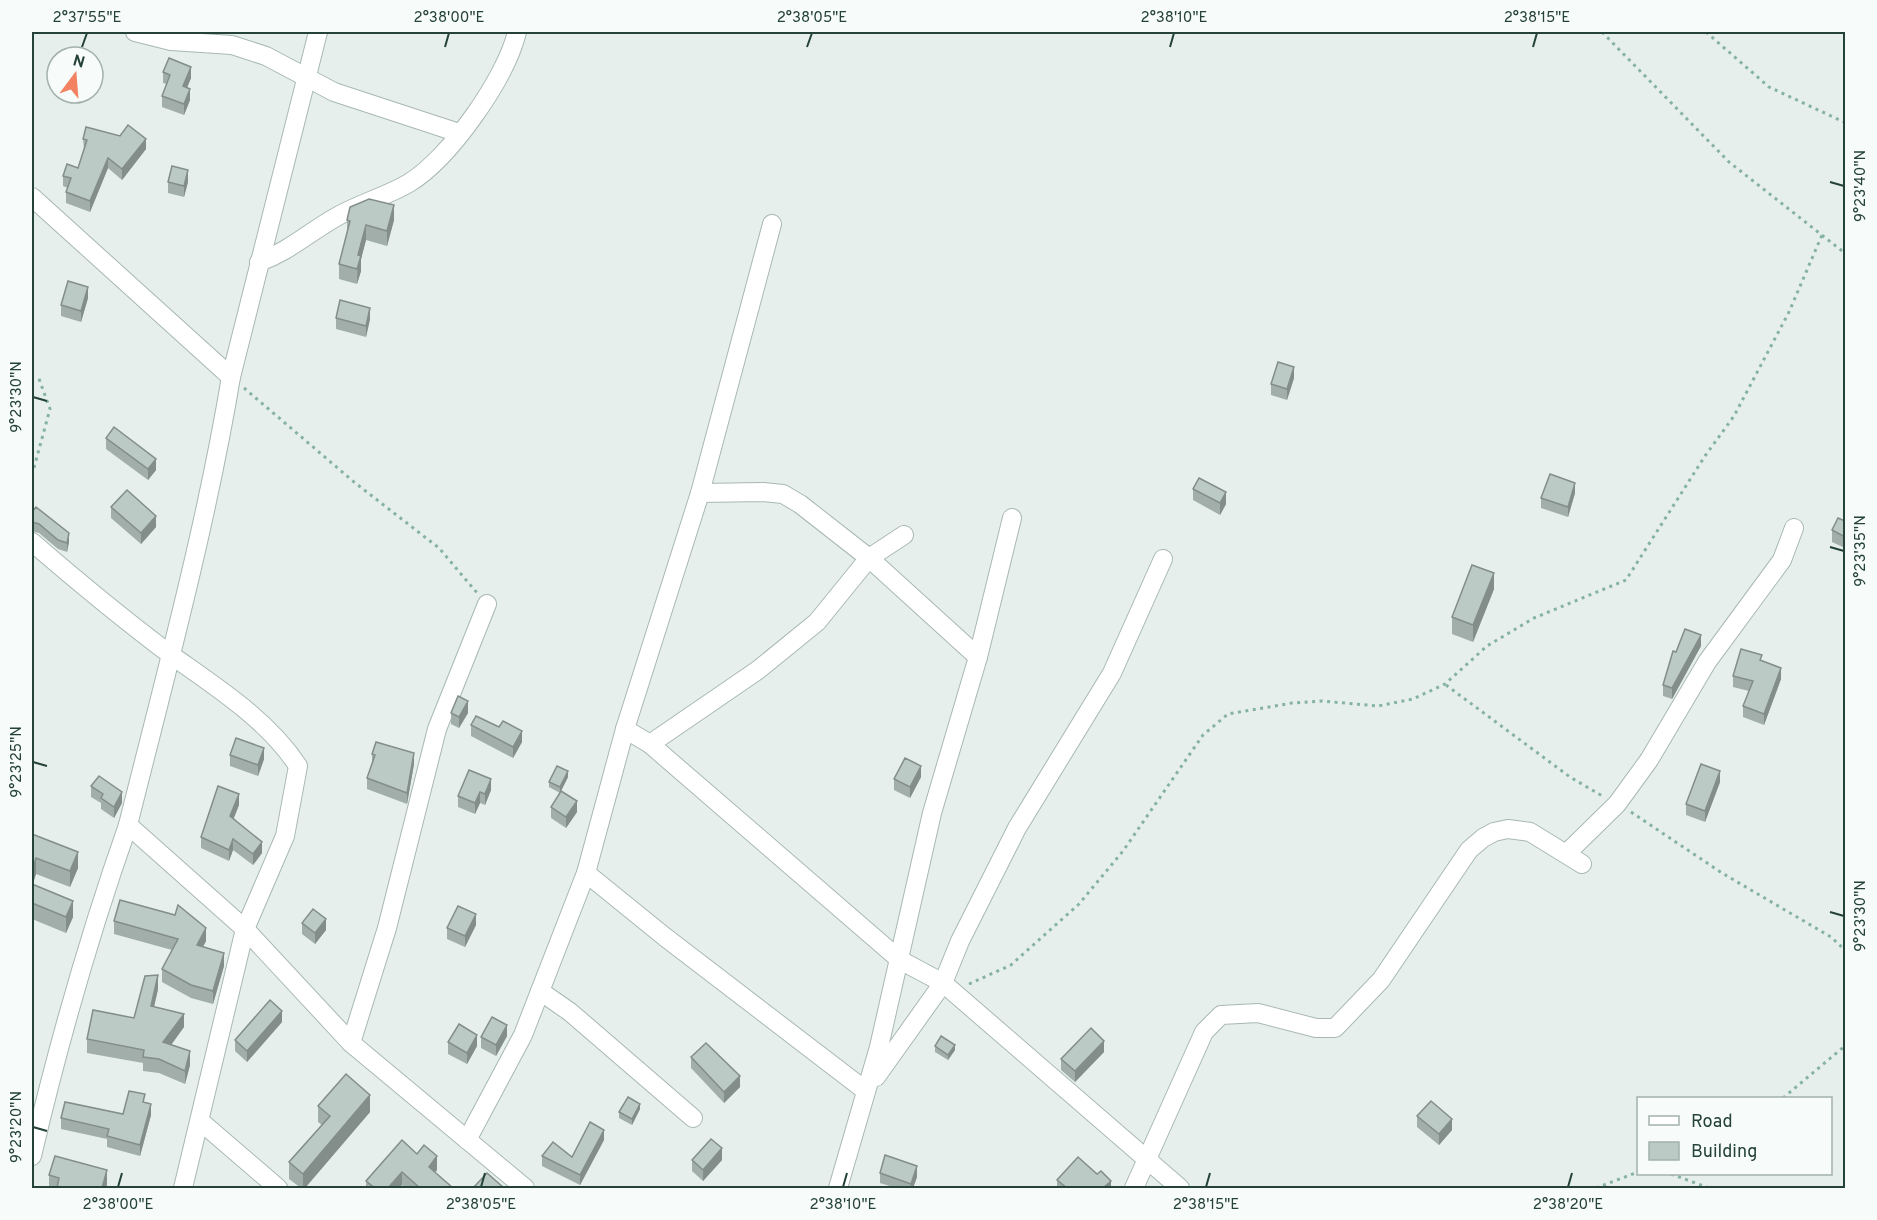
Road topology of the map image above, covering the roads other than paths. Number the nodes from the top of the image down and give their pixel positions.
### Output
1 (135, 32) edge
2 (318, 32) edge
3 (517, 32) edge
4 (305, 78) junction
5 (459, 133) junction
6 (32, 197) edge
7 (772, 224) dead end
8 (259, 262) junction
9 (231, 377) junction
10 (700, 493) junction
11 (1012, 518) dead end
12 (1794, 528) dead end
13 (904, 535) dead end
14 (32, 542) edge
15 (869, 558) junction
16 (1163, 559) dead end
17 (487, 604) road end
18 (170, 654) junction
19 (978, 657) junction
20 (625, 729) junction
21 (650, 744) junction
22 (128, 825) junction
23 (586, 873) junction
24 (245, 929) junction
25 (900, 960) junction
26 (948, 987) junction
27 (540, 991) junction
28 (351, 1043) junction
29 (866, 1090) junction
30 (693, 1118) dead end
31 (200, 1121) junction
32 (467, 1140) junction
33 (32, 1156) edge
34 (1146, 1161) junction
35 (183, 1188) edge
36 (278, 1188) edge
37 (525, 1188) edge
38 (838, 1188) edge
39 (1134, 1188) edge
40 (1180, 1188) edge

1 - 4 street
2 - 4 street
3 - 5 street
4 - 5 street
4 - 8 street
5 - 8 street
6 - 9 street
7 - 10 street
8 - 9 street
9 - 18 street
10 - 15 street
10 - 20 street
11 - 19 street
12 - 34 street
13 - 15 street
14 - 18 street
15 - 19 street
15 - 21 street
16 - 26 street
17 - 28 street
18 - 22 street
18 - 24 street
19 - 25 street
20 - 21 street
20 - 23 street
21 - 25 street
22 - 24 street
22 - 33 street
23 - 27 street
23 - 29 street
24 - 28 street
24 - 31 street
25 - 26 street
25 - 29 street
26 - 29 street
26 - 34 street
27 - 30 street
27 - 32 street
28 - 32 street
29 - 38 street
31 - 35 street
31 - 36 street
32 - 37 street
34 - 39 street
34 - 40 street

